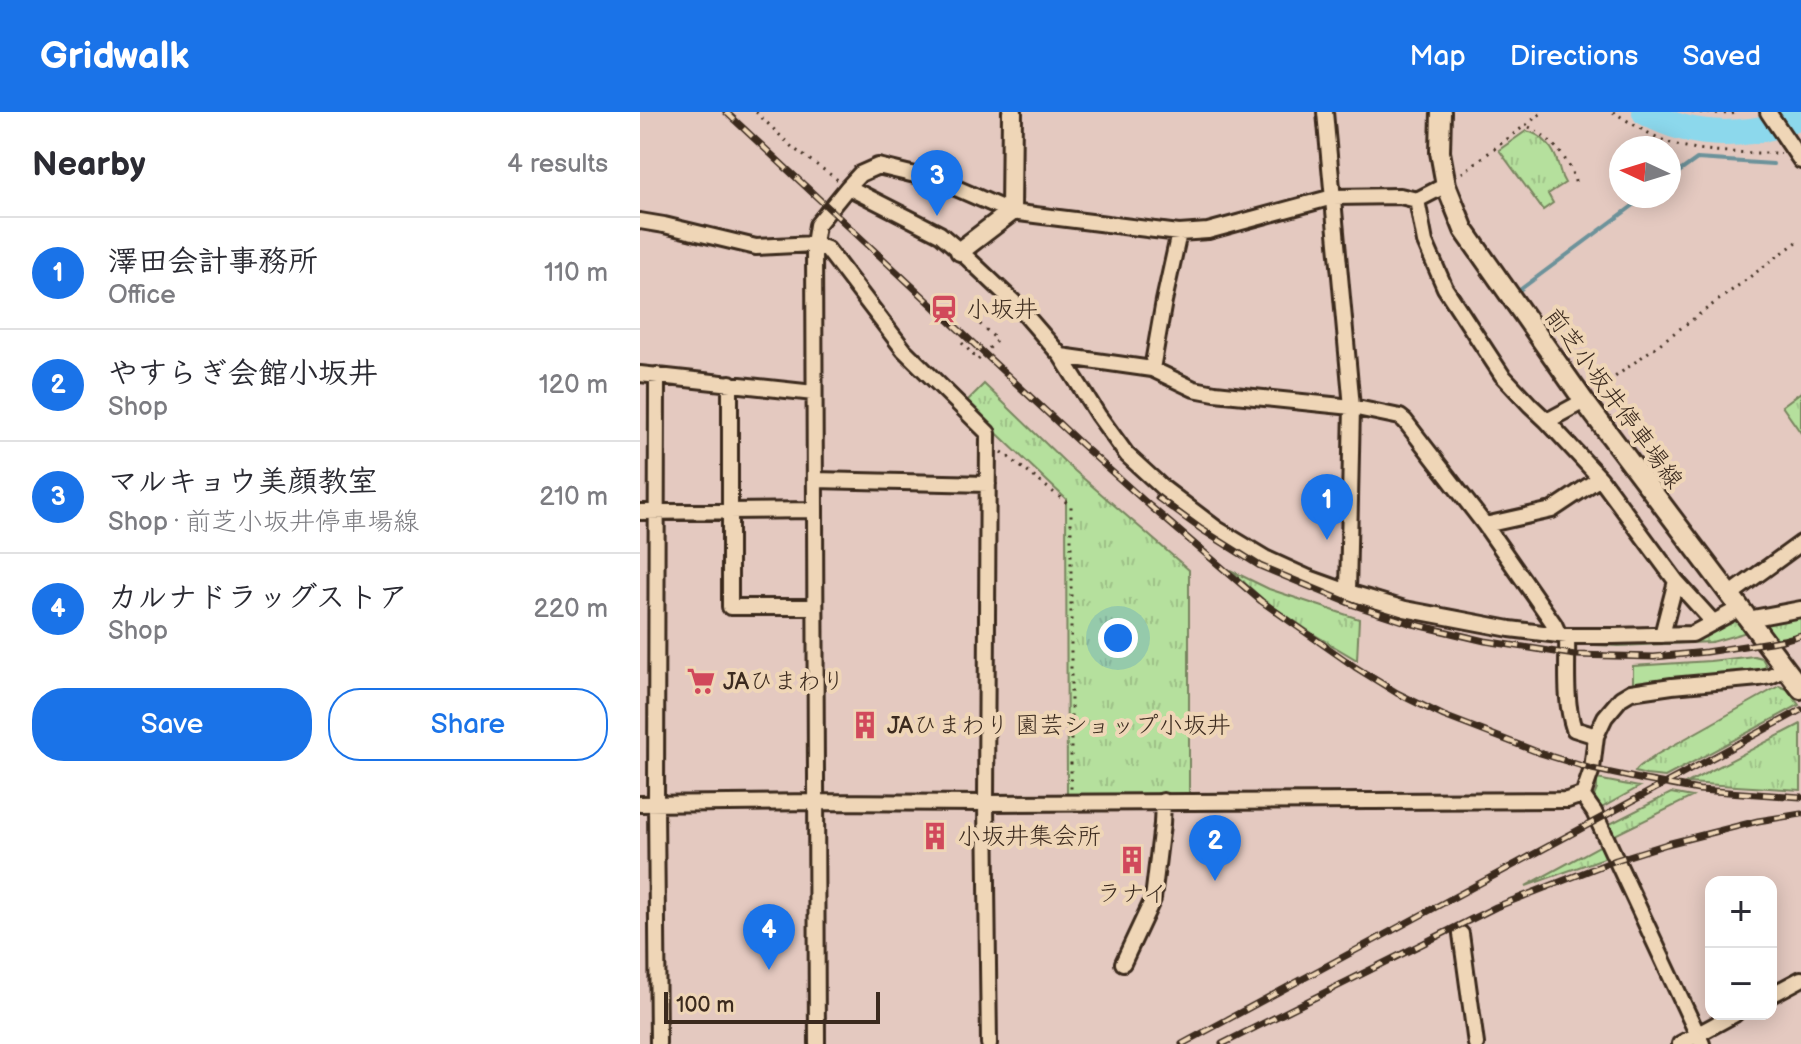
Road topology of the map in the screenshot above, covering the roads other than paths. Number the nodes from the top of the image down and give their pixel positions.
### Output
1 (1012, 112) edge
2 (1325, 112) edge
3 (1441, 112) edge
4 (1768, 112) edge
5 (1798, 157) edge
6 (1446, 185) junction
7 (848, 187) junction
8 (1333, 197) junction
9 (1417, 200) junction
10 (1011, 212) junction
11 (640, 221) edge
12 (1179, 233) junction
13 (814, 244) junction
14 (960, 251) junction
15 (1061, 356) junction
16 (1152, 369) junction
17 (640, 374) edge
18 (657, 375) junction
19 (730, 383) junction
20 (814, 393) junction
21 (1584, 401) junction
22 (1352, 407) junction
23 (1547, 421) junction
24 (1600, 478) junction
25 (815, 480) junction
26 (988, 484) junction
27 (815, 510) junction
28 (730, 511) junction
29 (640, 512) edge
30 (658, 512) junction
31 (1485, 525) junction
32 (1801, 543) edge
33 (1676, 581) junction
34 (1348, 592) junction
35 (815, 607) junction
36 (1740, 607) junction
37 (1801, 609) edge
38 (1713, 622) junction
39 (1563, 635) junction
40 (1662, 635) junction
41 (1786, 669) junction
42 (1801, 689) edge
43 (1596, 736) junction
44 (1582, 795) junction
45 (1163, 801) junction
46 (815, 802) junction
47 (986, 803) junction
48 (640, 804) edge
49 (656, 804) junction
50 (1461, 934) dead end
51 (1123, 963) dead end
52 (1801, 979) edge
53 (1777, 992) edge
54 (1727, 1020) edge
55 (1700, 1039) edge
56 (658, 1044) edge
57 (817, 1044) edge
58 (989, 1044) edge
59 (1476, 1044) edge
60 (1680, 1044) edge

1 - 10 main road
2 - 8 street
3 - 6 main road, 前芝小坂井停車場線
4 - 5 street
6 - 9 street
6 - 21 main road, 前芝小坂井停車場線
7 - 10 street
7 - 13 street
7 - 14 street
8 - 9 street
8 - 12 street
8 - 22 street
9 - 23 street
10 - 12 street
10 - 14 main road
11 - 13 street
12 - 16 street
13 - 20 street
13 - 26 street
14 - 15 street
15 - 16 street
15 - 34 street
16 - 22 street
17 - 18 street
18 - 19 street
18 - 30 street
19 - 20 street
19 - 28 street
20 - 25 street
21 - 23 street
21 - 36 main road, 前芝小坂井停車場線
22 - 31 street
22 - 34 street
23 - 24 street
24 - 31 street
24 - 33 street
25 - 26 street
25 - 27 street
26 - 47 street
27 - 28 street
27 - 35 street
28 - 30 street
28 - 35 street
29 - 30 street
30 - 49 street
31 - 39 street
32 - 36 street
33 - 38 street
33 - 40 street
34 - 39 street
35 - 46 street
36 - 37 street
36 - 38 street
36 - 41 main road, 前芝小坂井停車場線
38 - 40 street
39 - 40 street
39 - 43 street
41 - 42 main road, 前芝小坂井停車場線
41 - 43 street
43 - 44 street
44 - 45 street
44 - 55 street
45 - 47 street
45 - 51 street
46 - 47 street
46 - 49 street
46 - 57 street
47 - 58 street
48 - 49 street
49 - 56 street
50 - 59 street
52 - 53 street
54 - 55 street
55 - 60 street

